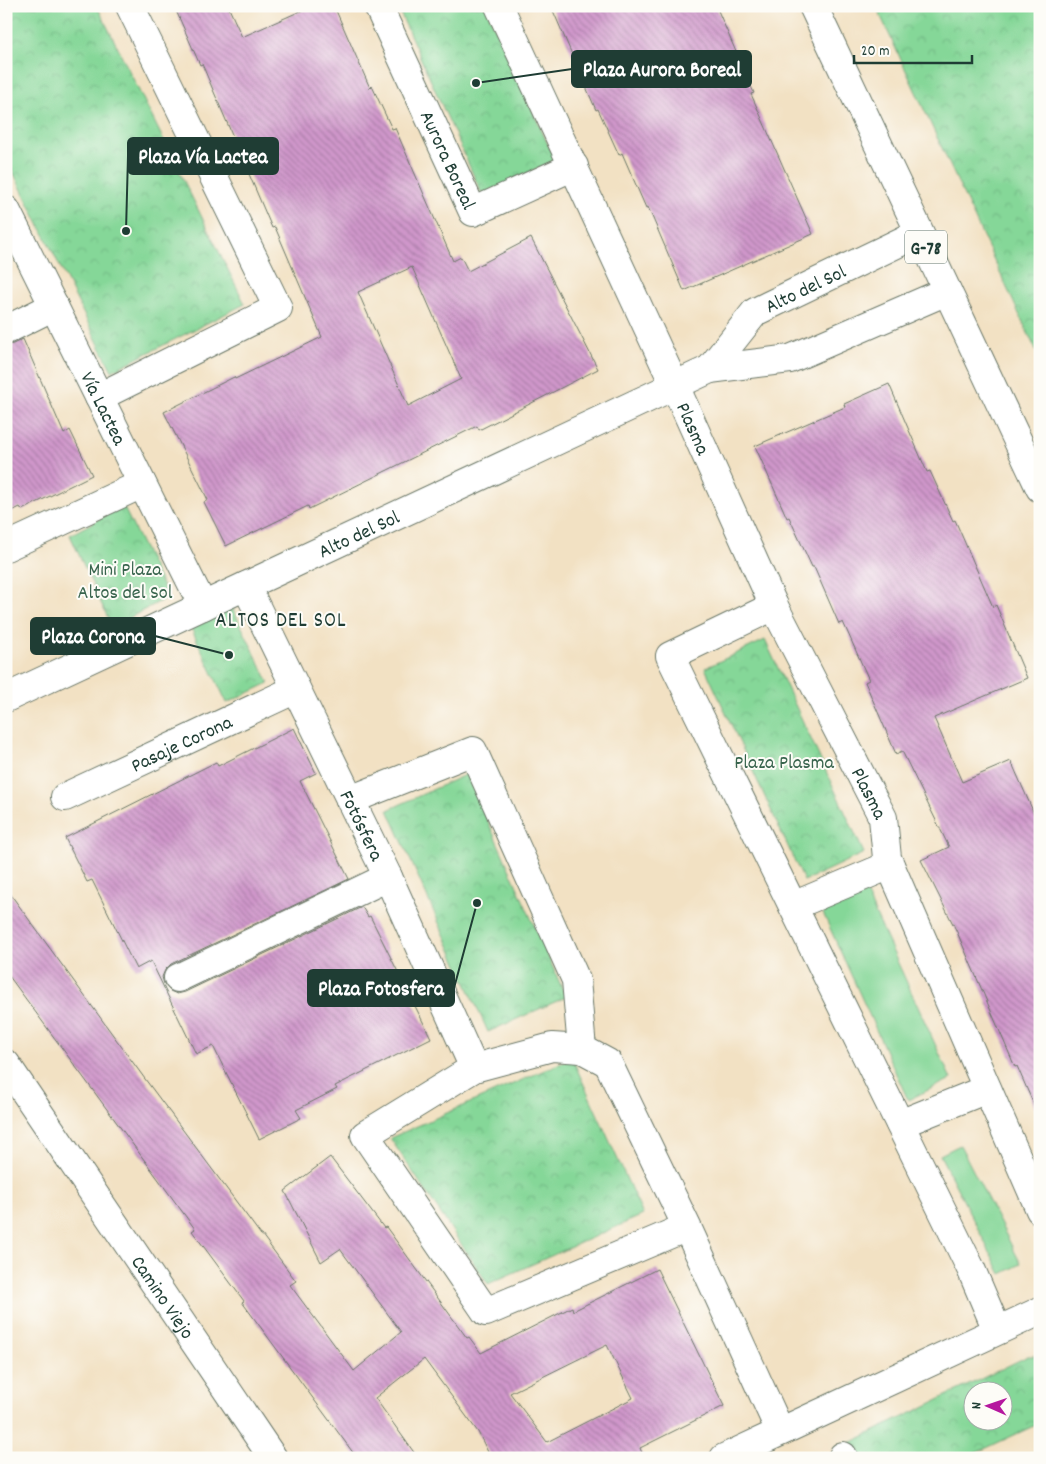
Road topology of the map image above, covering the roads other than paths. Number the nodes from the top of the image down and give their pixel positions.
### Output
1 (130, 6) edge
2 (378, 6) edge
3 (500, 6) edge
4 (813, 6) edge
5 (574, 166) junction
6 (6, 210) edge
7 (920, 233) junction
8 (947, 291) junction
9 (54, 306) junction
10 (6, 330) edge
11 (710, 369) junction
12 (674, 386) junction
13 (99, 396) junction
14 (142, 484) junction
15 (1040, 488) edge
16 (6, 547) edge
17 (246, 586) junction
18 (203, 606) junction
19 (774, 606) junction
20 (296, 689) junction
21 (6, 698) edge
22 (65, 798) dead end
23 (350, 800) junction
24 (890, 865) junction
25 (388, 877) junction
26 (793, 906) junction
27 (178, 978) dead end
28 (582, 1049) junction
29 (6, 1064) edge
30 (474, 1068) junction
31 (987, 1089) junction
32 (900, 1124) junction
33 (1040, 1210) edge
34 (687, 1227) junction
35 (1040, 1311) edge
36 (998, 1330) junction
37 (780, 1430) junction
38 (273, 1458) edge
39 (724, 1458) edge

1 - 13 street
2 - 5 street, Aurora Boreal
3 - 5 street
4 - 7 street, G-78
5 - 12 street
6 - 9 street, Vía Lactea
7 - 8 street, G-78
7 - 11 street, Alto del Sol
8 - 11 street, Alto del Sol
8 - 15 street, G-78
9 - 10 street
9 - 13 street, Vía Lactea
11 - 12 street, Alto del Sol
12 - 17 street, Alto del Sol
12 - 19 street, Plasma
13 - 14 street, Vía Lactea
14 - 16 street
14 - 18 street, Vía Lactea
17 - 18 street, Alto del Sol
17 - 20 street, Fotósfera
18 - 21 street, Alto del Sol
19 - 24 street, Plasma
19 - 26 street
20 - 22 street, Pasaje Corona
20 - 23 street, Fotósfera
23 - 25 street, Fotósfera
23 - 28 street
24 - 26 street
24 - 31 street, Plasma
25 - 27 street
25 - 30 street, Fotósfera
26 - 32 street
28 - 30 street
28 - 34 street
29 - 38 street, Camino Viejo
30 - 34 street
31 - 32 street
31 - 33 street, Plasma
32 - 36 street
34 - 37 street
35 - 36 street
36 - 37 street
37 - 39 street

